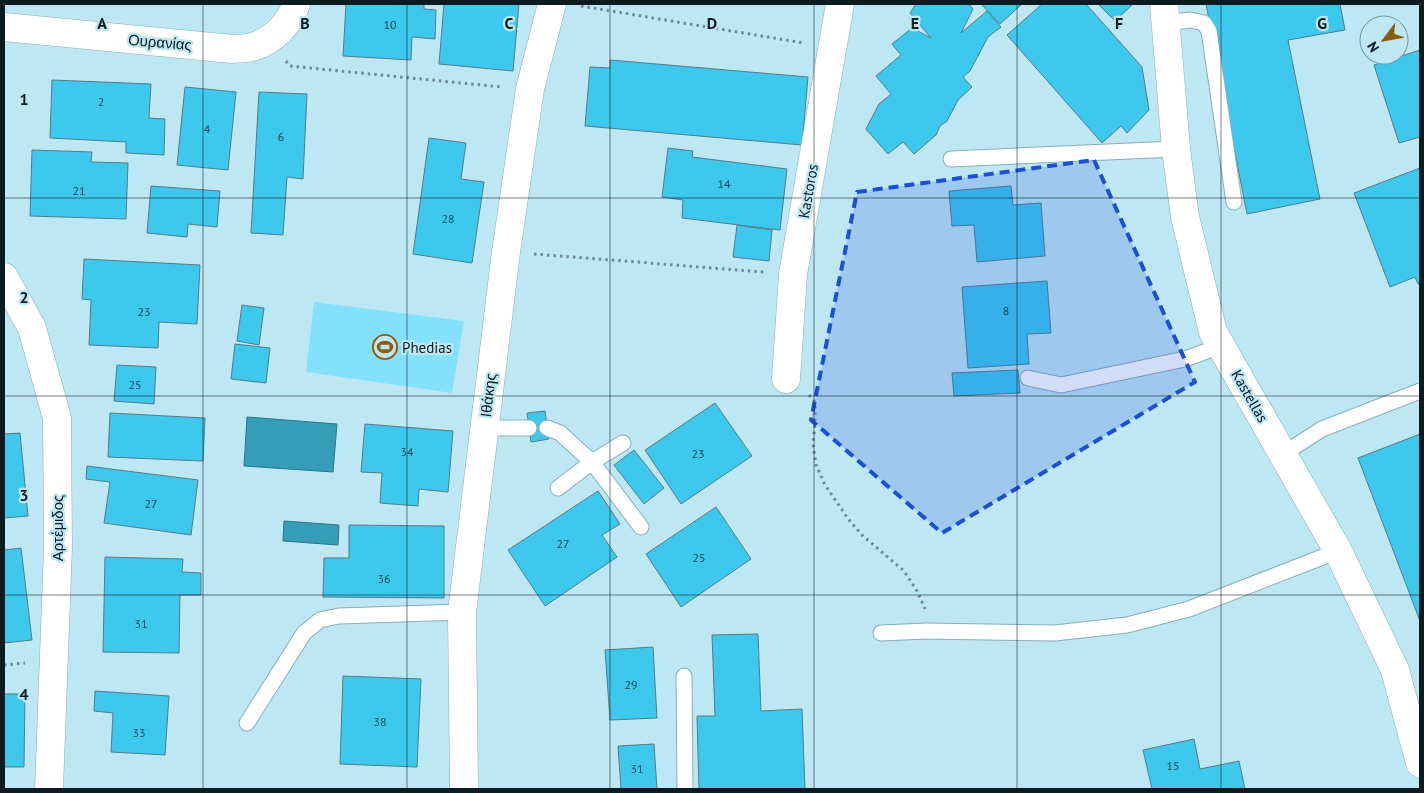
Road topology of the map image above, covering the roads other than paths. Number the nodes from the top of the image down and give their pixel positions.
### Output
1 (296, 4) edge
2 (552, 4) edge
3 (840, 4) edge
4 (1165, 14) edge
5 (4, 27) edge
6 (1176, 149) junction
7 (951, 158) dead end
8 (1234, 202) dead end
9 (4, 277) edge
10 (1221, 346) junction
11 (1028, 378) dead end
12 (786, 379) road end
13 (1420, 391) edge
14 (484, 428) junction
15 (529, 428) dead end
16 (547, 428) dead end
17 (623, 443) dead end
18 (1283, 454) junction
19 (592, 462) junction
20 (558, 488) dead end
21 (641, 527) dead end
22 (1338, 551) junction
23 (462, 612) junction
24 (881, 633) dead end
25 (684, 676) dead end
26 (246, 723) dead end
27 (1420, 763) edge
28 (49, 789) edge
29 (464, 789) edge
30 (686, 789) edge

1 - 5 street, Ουρανίας
2 - 14 street, Ιθάκης
3 - 12 street, Kastoros
4 - 6 street, Kastellas
4 - 8 lane
6 - 7 lane
6 - 10 street, Kastellas
9 - 28 street, Αρτέμιδος
10 - 11 lane
10 - 18 street, Kastellas
13 - 18 lane
14 - 15 lane
14 - 23 street, Ιθάκης
16 - 19 lane
17 - 19 lane
18 - 22 street, Kastellas
19 - 20 lane
19 - 21 lane
22 - 24 lane
22 - 27 street, Kastellas
23 - 26 lane
23 - 29 street, Ιθάκης
25 - 30 lane

